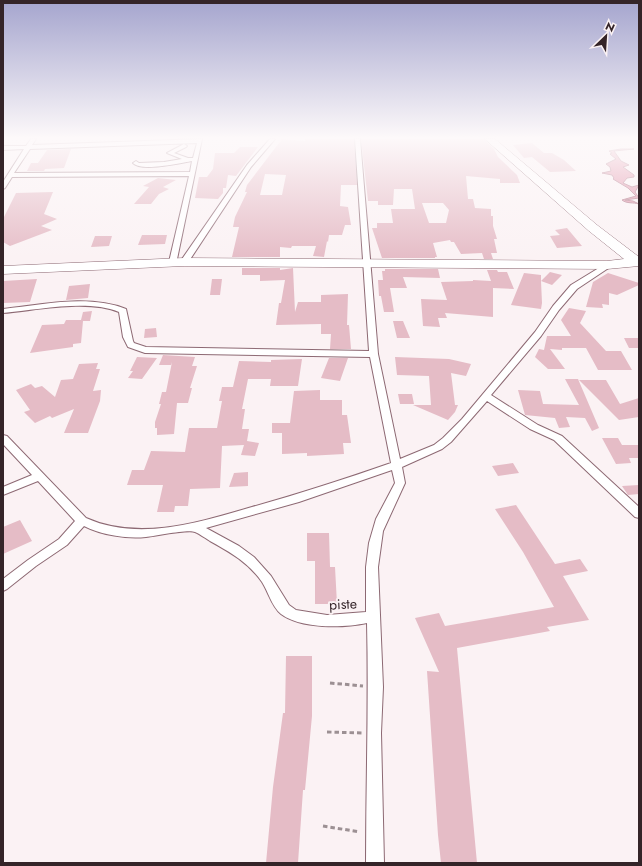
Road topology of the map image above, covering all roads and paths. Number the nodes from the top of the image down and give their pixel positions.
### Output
1 (192, 179) edge
2 (238, 179) edge
3 (361, 179) edge
4 (537, 179) edge
5 (637, 261) edge
6 (178, 262) junction
7 (368, 262) junction
8 (606, 264) junction
9 (3, 270) edge
10 (3, 311) edge
11 (374, 354) junction
12 (486, 396) junction
13 (3, 438) edge
14 (397, 465) junction
15 (40, 476) junction
16 (3, 491) edge
17 (639, 514) edge
18 (82, 521) junction
19 (195, 527) junction
20 (3, 586) edge
21 (373, 616) junction
22 (330, 683) dead end
23 (376, 687) junction
24 (327, 732) dead end
25 (374, 733) junction
26 (323, 826) dead end
27 (375, 835) junction
28 (375, 863) edge

1 - 6 street
2 - 6 street
3 - 7 street, piste
4 - 5 highway
5 - 8 highway
6 - 7 highway
6 - 9 highway
7 - 8 highway
7 - 11 street, piste
8 - 12 street
10 - 11 street
11 - 14 street, piste
12 - 14 street
12 - 17 street
13 - 15 street
14 - 19 street
14 - 21 street, piste
15 - 16 street
15 - 18 street
18 - 19 street
18 - 20 street
19 - 21 street, piste
21 - 23 street
22 - 23 path
23 - 25 street
24 - 25 path
25 - 27 street
26 - 27 path
27 - 28 street

